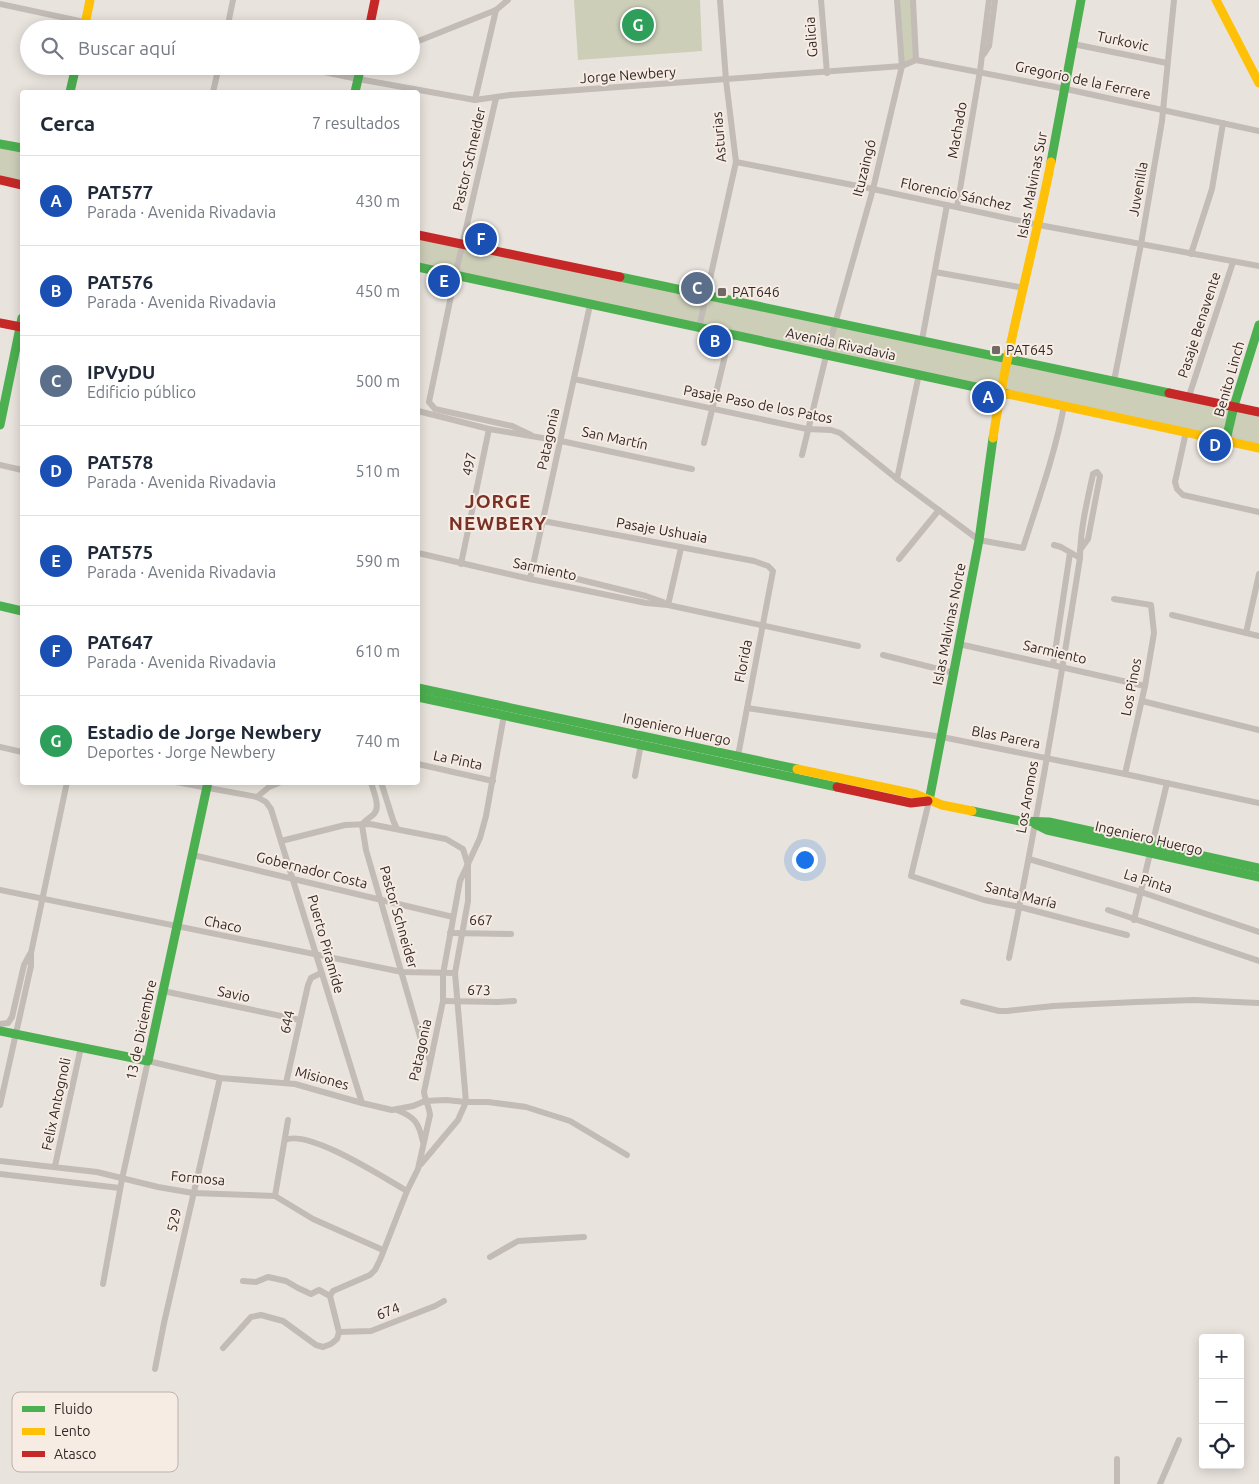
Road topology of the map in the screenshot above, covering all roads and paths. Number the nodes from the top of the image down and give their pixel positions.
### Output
1 (90, 0) edge
2 (233, 0) edge
3 (375, 0) edge
4 (508, 0) edge
5 (720, 0) edge
6 (821, 0) edge
7 (897, 0) edge
8 (913, 0) edge
9 (989, 0) edge
10 (995, 0) edge
11 (1081, 0) edge
12 (1174, 0) edge
13 (1216, 0) edge
14 (0, 4) edge
15 (496, 10) junction
16 (62, 20) edge
17 (86, 20) edge
18 (229, 20) edge
19 (371, 20) edge
20 (420, 40) edge
21 (1073, 44) junction
22 (982, 58) junction
23 (916, 60) junction
24 (1167, 63) junction
25 (902, 66) junction
26 (826, 72) junction
27 (980, 72) junction
28 (74, 75) edge
29 (217, 75) edge
30 (339, 75) edge
31 (359, 75) edge
32 (358, 79) junction
33 (726, 80) junction
34 (1259, 83) edge
35 (1066, 89) junction
36 (70, 90) edge
37 (213, 90) edge
38 (355, 90) edge
39 (419, 90) edge
40 (420, 90) edge
41 (496, 98) junction
42 (475, 100) junction
43 (1163, 110) junction
44 (1224, 123) junction
45 (1259, 131) edge
46 (0, 144) edge
47 (20, 148) edge
48 (736, 162) junction
49 (0, 180) edge
50 (20, 185) edge
51 (873, 189) junction
52 (948, 205) junction
53 (957, 207) junction
54 (1038, 225) junction
55 (420, 235) edge
56 (462, 244) junction
57 (1141, 244) junction
58 (1191, 254) junction
59 (1233, 262) junction
60 (1259, 266) edge
61 (420, 267) edge
62 (935, 272) junction
63 (456, 275) junction
64 (1024, 288) junction
65 (707, 294) junction
66 (590, 305) junction
67 (836, 322) junction
68 (0, 323) edge
69 (20, 324) edge
70 (1259, 325) edge
71 (699, 328) junction
72 (20, 333) edge
73 (730, 335) junction
74 (922, 340) junction
75 (826, 356) junction
76 (1008, 358) junction
77 (919, 374) junction
78 (1004, 374) joint
79 (574, 379) junction
80 (1114, 381) junction
81 (1000, 392) junction
82 (1189, 396) junction
83 (429, 402) joint
84 (1064, 406) junction
85 (1234, 406) junction
86 (712, 409) junction
87 (420, 411) edge
88 (1259, 412) edge
89 (0, 425) edge
90 (489, 428) junction
91 (807, 430) junction
92 (1186, 432) junction
93 (531, 435) junction
94 (1226, 440) junction
95 (561, 441) junction
96 (704, 443) dead end
97 (1259, 448) edge
98 (802, 455) dead end
99 (0, 465) edge
100 (692, 469) dead end
101 (20, 470) edge
102 (897, 479) junction
103 (939, 510) junction
104 (1259, 512) edge
105 (543, 520) junction
106 (979, 540) junction
107 (1054, 545) dead end
108 (681, 548) junction
109 (1080, 550) junction
110 (1070, 553) junction
111 (420, 554) edge
112 (1080, 558) junction
113 (899, 559) dead end
114 (461, 564) junction
115 (533, 568) junction
116 (773, 571) joint
117 (1259, 574) edge
118 (530, 579) junction
119 (1114, 599) dead end
120 (668, 605) junction
121 (0, 606) edge
122 (20, 611) edge
123 (1172, 615) dead end
124 (762, 625) junction
125 (1246, 633) junction
126 (1259, 636) edge
127 (959, 644) junction
128 (858, 646) dead end
129 (884, 655) dead end
130 (1053, 665) junction
131 (1063, 667) junction
132 (954, 673) junction
133 (1146, 686) junction
134 (420, 688) edge
135 (420, 697) edge
136 (1142, 701) junction
137 (747, 708) junction
138 (504, 715) junction
139 (1259, 730) edge
140 (942, 737) junction
141 (641, 744) junction
142 (0, 747) edge
143 (20, 752) edge
144 (738, 756) junction
145 (1047, 758) junction
146 (420, 764) edge
147 (1125, 774) junction
148 (635, 776) dead end
149 (493, 781) junction
150 (1166, 783) junction
151 (66, 785) edge
152 (274, 785) edge
153 (372, 785) edge
154 (382, 785) edge
155 (208, 786) edge
156 (257, 798) junction
157 (928, 801) junction
158 (1259, 803) edge
159 (1034, 824) junction
160 (362, 825) junction
161 (398, 828) junction
162 (281, 841) junction
163 (1152, 848) junction
164 (193, 855) junction
165 (1029, 859) junction
166 (468, 865) junction
167 (1259, 868) edge
168 (910, 876) joint
169 (1259, 877) edge
170 (294, 878) junction
171 (0, 890) edge
172 (1141, 892) junction
173 (43, 900) junction
174 (381, 900) junction
175 (1020, 907) junction
176 (1108, 910) dead end
177 (453, 917) junction
178 (1134, 920) junction
179 (177, 927) junction
180 (463, 932) junction
181 (1259, 932) edge
182 (450, 933) junction
183 (512, 934) dead end
184 (1127, 935) dead end
185 (31, 953) junction
186 (317, 956) junction
187 (1010, 958) dead end
188 (1259, 961) edge
189 (402, 972) junction
190 (321, 973) junction
191 (455, 973) junction
192 (443, 974) junction
193 (163, 991) junction
194 (443, 1001) junction
195 (514, 1001) dead end
196 (458, 1002) junction
197 (963, 1002) dead end
198 (1259, 1003) edge
199 (300, 1020) junction
200 (0, 1024) edge
201 (0, 1031) edge
202 (16, 1034) junction
203 (81, 1047) junction
204 (148, 1061) junction
205 (430, 1062) junction
206 (220, 1078) junction
207 (286, 1083) junction
208 (425, 1101) junction
209 (466, 1102) junction
210 (362, 1104) junction
211 (0, 1105) edge
212 (396, 1110) junction
213 (288, 1120) dead end
214 (285, 1140) junction
215 (424, 1147) junction
216 (627, 1154) dead end
217 (0, 1161) edge
218 (55, 1166) junction
219 (418, 1168) junction
220 (0, 1174) edge
221 (122, 1179) junction
222 (120, 1188) junction
223 (407, 1191) junction
224 (194, 1193) junction
225 (275, 1196) junction
226 (584, 1237) dead end
227 (383, 1250) junction
228 (490, 1257) dead end
229 (243, 1281) dead end
230 (103, 1284) dead end
231 (330, 1296) junction
232 (444, 1301) dead end
233 (339, 1332) junction
234 (223, 1348) dead end
235 (155, 1369) dead end
236 (1180, 1440) dead end
237 (1117, 1459) dead end
238 (1117, 1484) edge
239 (1160, 1484) edge

1 - 17 main road
2 - 18 street
3 - 19 main road
4 - 15 street
5 - 33 street, Asturias
6 - 26 street, Galicia
7 - 25 street, Ituzaingó
8 - 23 street
9 - 22 street, Machado
10 - 22 street, Machado
11 - 21 main road, Islas Malvinas Sur
12 - 24 street, Juvenilla
13 - 34 main road
14 - 16 street
15 - 20 street
15 - 42 street, Pastor Schneider
21 - 24 street, Turkovic
21 - 35 main road, Islas Malvinas Sur
22 - 27 street, Machado
23 - 25 street
23 - 27 street, Gregorio de la Ferrere
24 - 43 street, Juvenilla
25 - 26 street, Jorge Newbery
25 - 51 street, Ituzaingó
26 - 33 street, Jorge Newbery
27 - 35 street, Gregorio de la Ferrere
27 - 53 street, Machado
28 - 36 main road
29 - 37 street
30 - 32 street, Jorge Newbery
31 - 32 main road
32 - 38 main road
32 - 39 street, Jorge Newbery
33 - 41 street, Jorge Newbery
33 - 48 street, Asturias
35 - 43 street, Gregorio de la Ferrere
35 - 54 main road, Islas Malvinas Sur
40 - 42 street, Jorge Newbery
41 - 42 street, Jorge Newbery
41 - 56 street, Pastor Schneider
43 - 44 street, Gregorio de la Ferrere
43 - 57 street, Juvenilla
44 - 45 street, Gregorio de la Ferrere
44 - 58 street
46 - 47 main road
48 - 51 street, Florencio Sánchez
48 - 65 street, Asturias
49 - 50 main road
51 - 52 street, Florencio Sánchez
51 - 67 street, Ituzaingó
52 - 53 street, Florencio Sánchez
52 - 62 street
53 - 54 street, Florencio Sánchez
54 - 57 street, Florencio Sánchez
54 - 64 main road, Islas Malvinas Sur
55 - 56 main road, Avenida Rivadavia
56 - 63 street, Pastor Schneider
56 - 65 main road, Avenida Rivadavia
57 - 58 street, Florencio Sánchez
57 - 80 street, Juvenilla
58 - 59 street, Florencio Sánchez
59 - 60 street, Florencio Sánchez
59 - 82 street, Pasaje Benavente
61 - 63 main road, Avenida Rivadavia
62 - 64 street
62 - 74 street
63 - 66 main road, Avenida Rivadavia
63 - 83 street, Pastor Schneider
64 - 76 main road, Islas Malvinas Sur
65 - 67 main road, Avenida Rivadavia
65 - 71 street, Asturias
66 - 71 main road, Avenida Rivadavia
66 - 79 street, Patagonia
67 - 74 main road, Avenida Rivadavia
67 - 75 street, Ituzaingó
68 - 69 main road
70 - 85 main road, Benito Linch
71 - 73 main road, Avenida Rivadavia
72 - 89 main road
73 - 75 main road, Avenida Rivadavia
73 - 86 street
74 - 76 main road, Avenida Rivadavia
75 - 77 main road, Avenida Rivadavia
75 - 91 street
76 - 78 main road, Islas Malvinas Sur
76 - 80 main road, Avenida Rivadavia
77 - 81 main road, Avenida Rivadavia
77 - 102 street
78 - 81 main road, Islas Malvinas Norte
79 - 86 street, Pasaje Paso de los Patos
79 - 95 street, Patagonia
80 - 82 main road, Avenida Rivadavia
81 - 84 main road, Avenida Rivadavia
81 - 106 main road, Islas Malvinas Norte
82 - 85 main road, Avenida Rivadavia
83 - 93 street, San Martín
84 - 92 main road, Avenida Rivadavia
84 - 106 street, Pasaje Paso de los Patos
85 - 88 main road, Avenida Rivadavia
85 - 94 main road, Benito Linch
86 - 91 street, Pasaje Paso de los Patos
86 - 96 street
87 - 90 street, San Martín
90 - 93 street, San Martín
90 - 114 street, 497
91 - 98 street
91 - 102 street, Pasaje Paso de los Patos
92 - 94 main road, Avenida Rivadavia
92 - 104 street
93 - 95 street, San Martín
94 - 97 main road, Avenida Rivadavia
95 - 100 street, San Martín
95 - 105 street, Patagonia
99 - 101 street
102 - 103 street, Pasaje Paso de los Patos
103 - 106 street, Pasaje Paso de los Patos
103 - 113 street
105 - 108 street, Pasaje Ushuaia
105 - 115 street, Patagonia
106 - 127 main road, Islas Malvinas Norte
107 - 110 street
108 - 116 street, Pasaje Ushuaia
108 - 120 street
109 - 109 street, Los Aromos
109 - 112 street, Los Aromos
110 - 112 street
110 - 130 street
111 - 114 street, Sarmiento
112 - 131 street, Los Aromos
114 - 118 street, Sarmiento
115 - 118 street, Patagonia
115 - 120 street, Sarmiento
116 - 124 street, Florida
117 - 125 street
118 - 120 street, Sarmiento
119 - 133 street, Los Pinos
120 - 124 street, Sarmiento
121 - 122 main road
123 - 125 street
124 - 128 street, Sarmiento
124 - 137 street, Florida
125 - 126 street
127 - 130 street, Sarmiento
127 - 132 main road, Islas Malvinas Norte
129 - 132 street
130 - 131 street, Sarmiento
131 - 133 street, Sarmiento
131 - 145 street, Los Aromos
132 - 140 main road, Islas Malvinas Norte
133 - 136 street, Los Pinos
134 - 144 main road, Ingeniero Huergo
135 - 138 main road, Ingeniero Huergo
136 - 139 street
136 - 147 street, Los Pinos
137 - 140 street, Blas Parera
137 - 144 street, Florida
138 - 141 main road, Ingeniero Huergo
138 - 149 street, Patagonia
140 - 145 street, Blas Parera
140 - 157 main road, Islas Malvinas Norte
141 - 148 street
141 - 157 main road, Ingeniero Huergo
142 - 143 street
144 - 157 main road, Ingeniero Huergo
145 - 147 street, Blas Parera
145 - 159 street, Los Aromos
146 - 149 street, La Pinta
147 - 150 street, Blas Parera
149 - 166 street, Patagonia
150 - 158 street, Blas Parera
150 - 163 street
151 - 173 street
152 - 156 street
153 - 160 street
154 - 161 street
155 - 156 street
155 - 164 main road, 13 de Diciembre
156 - 162 street, Puerto Piramíde
157 - 159 main road, Ingeniero Huergo
157 - 168 street, Islas Malvinas Norte
159 - 163 main road, Ingeniero Huergo
159 - 165 street, Los Aromos
160 - 161 street
160 - 162 street
160 - 174 street, Pastor Schneider
161 - 166 street
162 - 170 street, Puerto Piramíde
163 - 167 main road, Ingeniero Huergo
163 - 169 main road, Ingeniero Huergo
163 - 172 street
164 - 170 street, Gobernador Costa
164 - 179 main road, 13 de Diciembre
165 - 172 street, La Pinta
165 - 175 street, Los Aromos
166 - 177 street, Patagonia
166 - 180 street
168 - 175 street, Santa María
170 - 174 street, Gobernador Costa
170 - 186 street, Puerto Piramíde
171 - 173 street, Chaco
172 - 178 street
172 - 181 street, La Pinta
173 - 179 street, Chaco
173 - 185 street
174 - 177 street, Gobernador Costa
174 - 189 street, Pastor Schneider
175 - 184 street, Santa María
175 - 187 street, Los Aromos
176 - 178 street
177 - 182 street, Patagonia
178 - 188 street
179 - 186 street, Chaco
179 - 193 main road, 13 de Diciembre
180 - 182 street, 667
180 - 183 street, 667
180 - 191 street
182 - 192 street, Patagonia
185 - 200 street
185 - 202 street
186 - 189 street, Chaco
186 - 190 street, Puerto Piramíde
189 - 192 street, Chaco
189 - 205 street, Pastor Schneider
190 - 199 street, 644
190 - 210 street, Puerto Piramíde
191 - 192 street, Chaco
191 - 196 street
192 - 194 street, Patagonia
193 - 199 street, Savio
193 - 204 main road, 13 de Diciembre
194 - 196 street, 673
194 - 205 street, Patagonia
195 - 196 street, 673
196 - 209 street
197 - 198 street
199 - 207 street, 644
201 - 202 main road, Misiones
202 - 203 main road, Misiones
202 - 211 street
203 - 204 main road, Misiones
203 - 218 street, Felix Antognoli
204 - 206 street, Misiones
204 - 221 street, 13 de Diciembre
205 - 208 street, Patagonia
206 - 207 street, Misiones
206 - 224 street, 529
207 - 210 street, Misiones
208 - 209 street, Misiones
208 - 212 street, Misiones
208 - 215 street, Patagonia
209 - 216 street, Misiones
209 - 219 street
210 - 212 street, Misiones
212 - 215 street
213 - 214 street
214 - 223 street
214 - 225 street
215 - 219 street, Patagonia
217 - 218 street, Formosa
218 - 221 street, Formosa
219 - 223 street, Patagonia
220 - 222 street
221 - 222 street, 13 de Diciembre
221 - 224 street, Formosa
222 - 230 street, 13 de Diciembre
223 - 227 street, Patagonia
224 - 225 street, Formosa
224 - 235 street, 529
225 - 227 street, Formosa
226 - 228 street
227 - 231 street, Patagonia
229 - 231 street
231 - 233 street
232 - 233 street, 674
233 - 234 street
236 - 239 street
237 - 238 street

